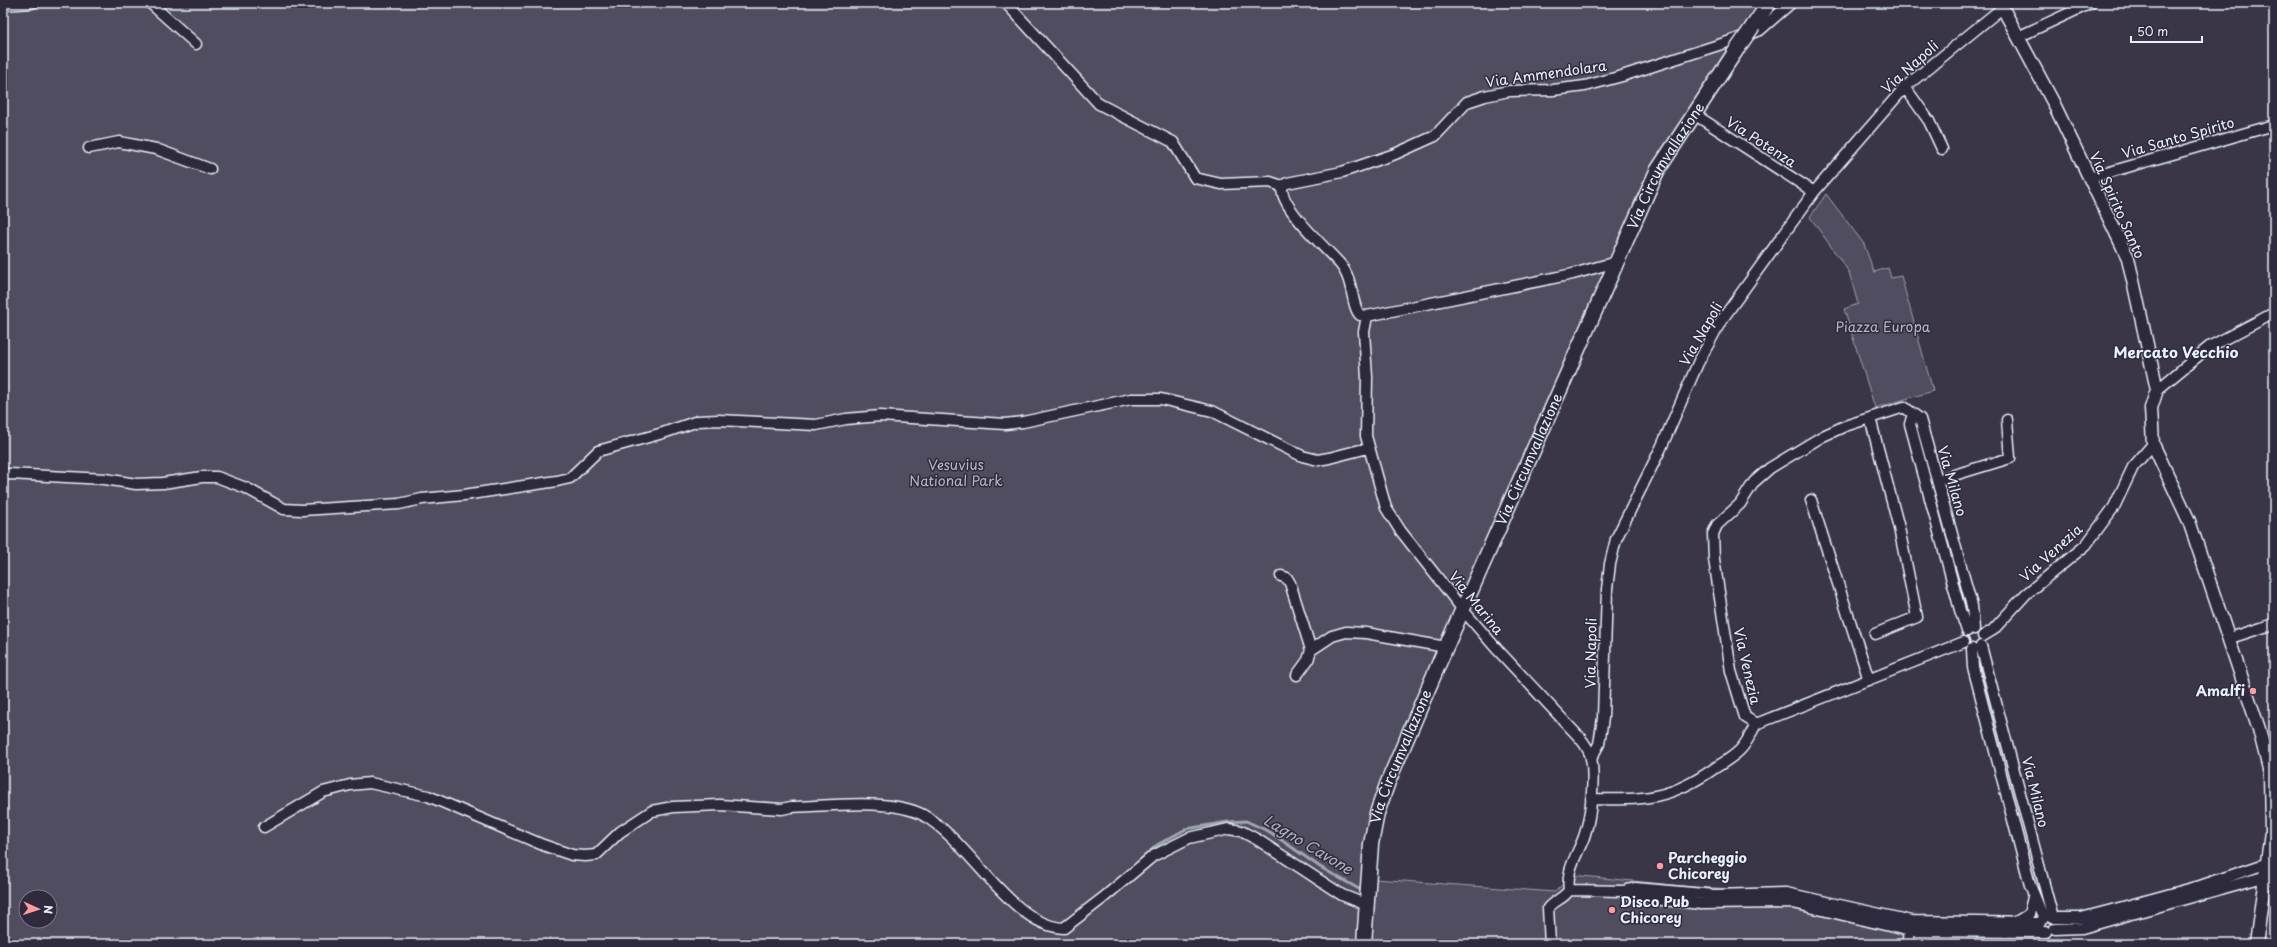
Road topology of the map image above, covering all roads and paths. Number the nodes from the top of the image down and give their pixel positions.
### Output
1 (32, 3) edge
2 (150, 3) edge
3 (1006, 3) edge
4 (1769, 3) edge
5 (1791, 3) edge
6 (2091, 3) edge
7 (2001, 5) edge
8 (3, 6) edge
9 (2018, 37) junction
10 (196, 44) dead end
11 (1905, 87) junction
12 (1694, 114) junction
13 (2274, 124) edge
14 (89, 148) dead end
15 (1942, 149) dead end
16 (210, 169) dead end
17 (2089, 178) junction
18 (1282, 186) junction
19 (1814, 192) junction
20 (1616, 262) junction
21 (2274, 313) edge
22 (1366, 316) junction
23 (2157, 390) junction
24 (1913, 414) junction
25 (1870, 418) junction
26 (2008, 420) dead end
27 (2153, 444) junction
28 (1368, 448) junction
29 (3, 476) edge
30 (1938, 480) junction
31 (1811, 500) dead end
32 (1281, 576) dead end
33 (1462, 610) junction
34 (2274, 624) edge
35 (1971, 630) junction
36 (1875, 634) dead end
37 (2230, 638) junction
38 (1964, 642) junction
39 (1979, 644) junction
40 (1446, 647) junction
41 (1311, 650) junction
42 (1297, 675) dead end
43 (1869, 680) junction
44 (1756, 724) junction
45 (1591, 758) junction
46 (1591, 799) junction
47 (264, 827) dead end
48 (2271, 862) edge
49 (2270, 875) edge
50 (1569, 890) junction
51 (1623, 891) junction
52 (2033, 895) junction
53 (1367, 900) junction
54 (1912, 920) junction
55 (2016, 922) junction
56 (2048, 924) junction
57 (1910, 931) junction
58 (1364, 944) edge
59 (1550, 944) edge
60 (1907, 944) edge
61 (2256, 944) edge

1 - 8 street
2 - 10 street
3 - 18 street
4 - 12 main road, Via Circumvallazione, bridge
5 - 18 street, Via Ammendolara
6 - 9 street
7 - 9 street, Via Spirito Santo
7 - 11 street, Via Napoli
9 - 17 street, Via Spirito Santo
11 - 15 street
11 - 19 street, Via Napoli
12 - 19 street, Via Potenza
12 - 20 main road, Via Circumvallazione
13 - 17 street, Via Santo Spirito
14 - 16 street
17 - 23 street, Via Spirito Santo
18 - 22 street
19 - 45 street, Via Napoli
20 - 22 street
20 - 33 main road, Via Circumvallazione
21 - 23 street
22 - 28 street
23 - 27 street, Via Spirito Santo
24 - 25 street
24 - 30 street, Via Milano
24 - 35 street, Via Milano
25 - 36 street
25 - 44 street, Via Venezia
26 - 30 street
27 - 37 street
27 - 39 street, Via Venezia
28 - 29 street
28 - 33 street, Via Marina
30 - 35 street, Via Milano
31 - 43 street
32 - 41 street
33 - 40 main road, Via Circumvallazione
33 - 45 street, Via Marina
34 - 37 street
35 - 38 street
35 - 39 street
37 - 48 street
38 - 39 street
38 - 43 street, Via Venezia
39 - 52 street, Via Milano
39 - 56 street, Via Milano
40 - 41 street
40 - 53 main road, Via Circumvallazione
41 - 42 street
43 - 44 street, Via Venezia
44 - 46 street
45 - 46 street
46 - 50 street
47 - 53 street
48 - 49 street
48 - 56 street
49 - 56 street
49 - 61 street
50 - 51 street
50 - 59 street
51 - 54 street
51 - 57 street
52 - 55 street, Via Milano
52 - 56 street, Via Milano
53 - 58 main road, Via Circumvallazione
54 - 55 street
54 - 57 street
55 - 56 street
56 - 57 street
57 - 60 street

